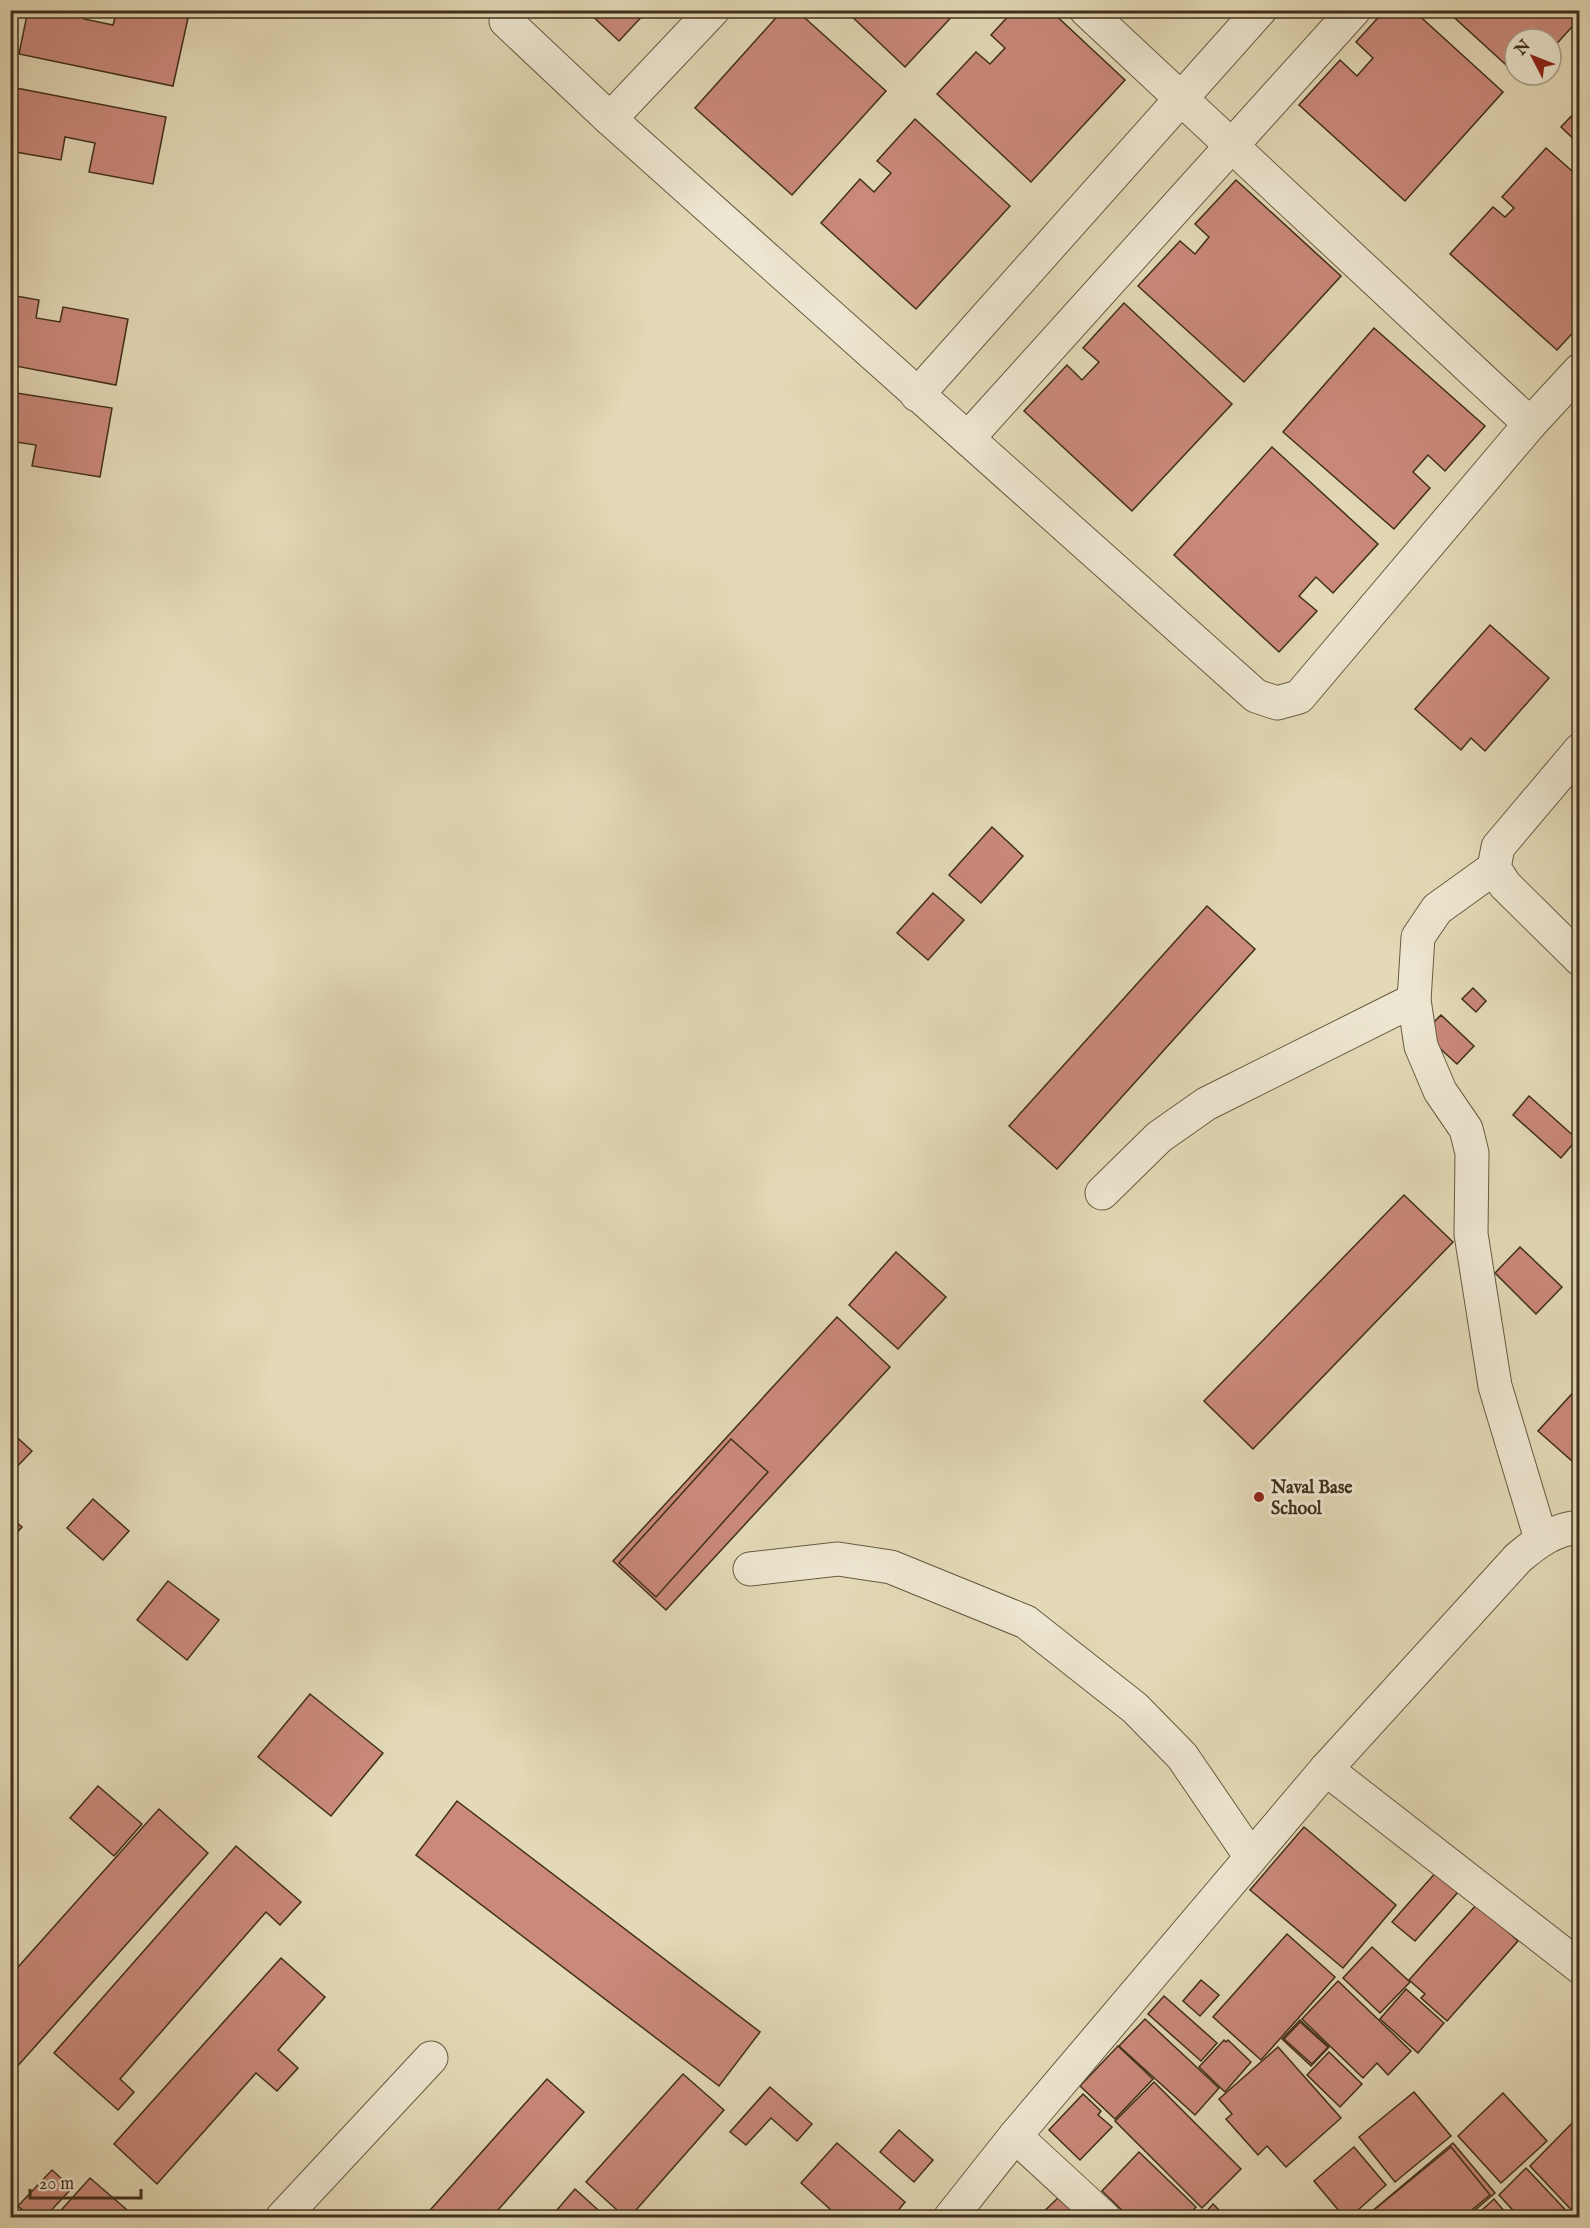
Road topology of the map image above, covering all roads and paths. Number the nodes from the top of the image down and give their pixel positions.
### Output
1 (713, 10) edge
2 (1086, 10) edge
3 (1260, 10) edge
4 (1354, 10) edge
5 (506, 21) dead end
6 (1181, 101) junction
7 (610, 119) junction
8 (1231, 145) junction
9 (1580, 370) edge
10 (917, 395) junction
11 (1530, 424) junction
12 (968, 438) junction
13 (1580, 750) edge
14 (1494, 868) junction
15 (1580, 959) edge
16 (1414, 1000) junction
17 (1102, 1193) dead end
18 (1580, 1527) edge
19 (1541, 1539) junction
20 (750, 1569) dead end
21 (1326, 1769) junction
22 (1251, 1857) junction
23 (1580, 1967) edge
24 (431, 2058) dead end
25 (1015, 2136) junction
26 (282, 2217) edge
27 (950, 2217) edge
28 (1104, 2217) edge

1 - 7 street
2 - 6 street
3 - 6 street
4 - 8 street
5 - 7 street
6 - 8 street
6 - 10 street
7 - 10 street
8 - 11 street
8 - 12 street
9 - 11 street
10 - 12 street
11 - 12 street
13 - 14 street
14 - 15 street
14 - 16 street
16 - 17 street
16 - 19 street
18 - 19 street
19 - 21 street
20 - 22 street
21 - 22 street
21 - 23 street
22 - 25 street
24 - 26 street
25 - 27 street
25 - 28 street

